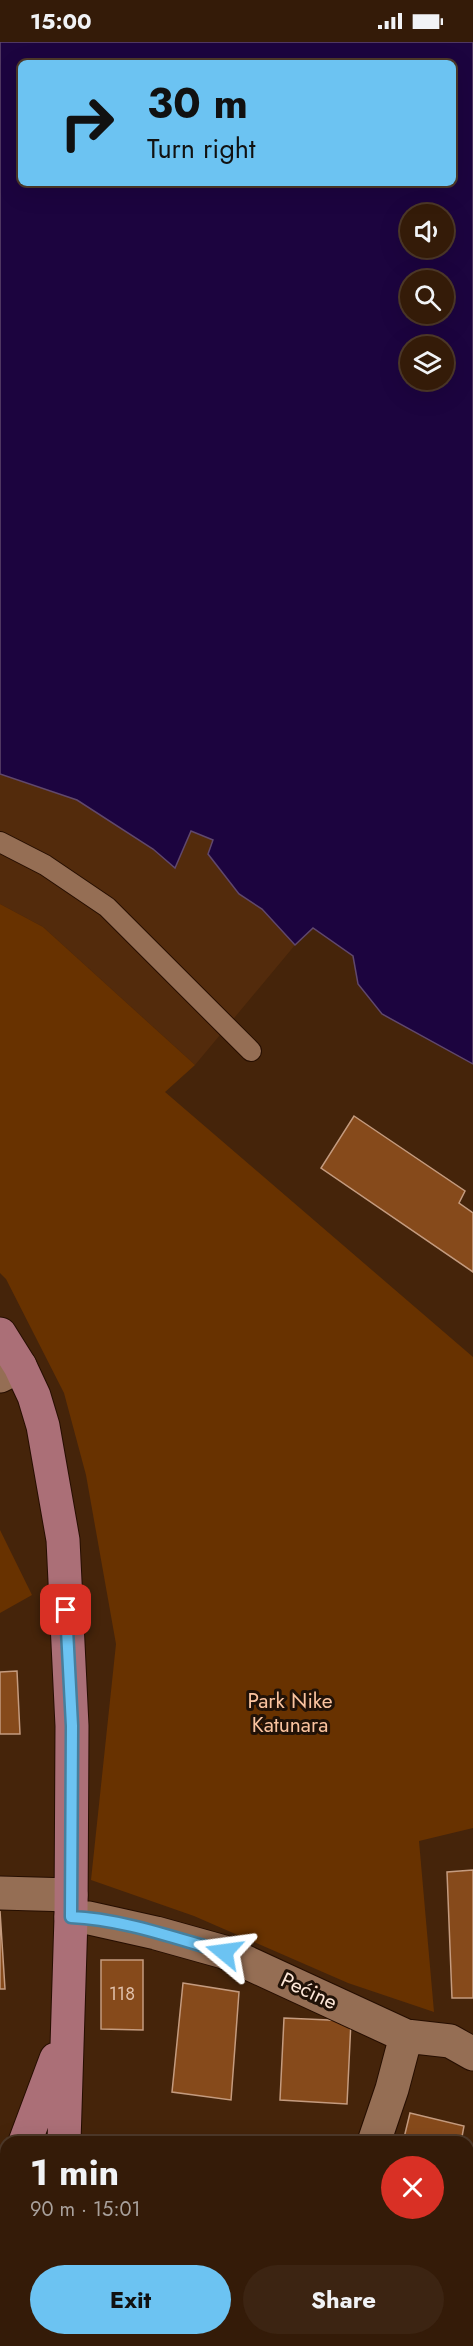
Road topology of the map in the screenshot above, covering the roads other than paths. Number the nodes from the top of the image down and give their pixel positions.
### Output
1 (0, 842) edge
2 (250, 1051) dead end
3 (0, 1334) edge
4 (10, 1371) edge
5 (0, 1893) edge
6 (71, 1906) junction
7 (66, 2028) junction
8 (406, 2036) junction
9 (471, 2056) edge
10 (27, 2136) edge
11 (64, 2136) edge
12 (376, 2136) edge

1 - 2 lane
3 - 4 main road
4 - 6 main road
5 - 6 street, Pećine
6 - 7 main road
6 - 8 street, Pećine
7 - 10 main road
7 - 11 main road
8 - 9 street, Pećine
8 - 12 street

